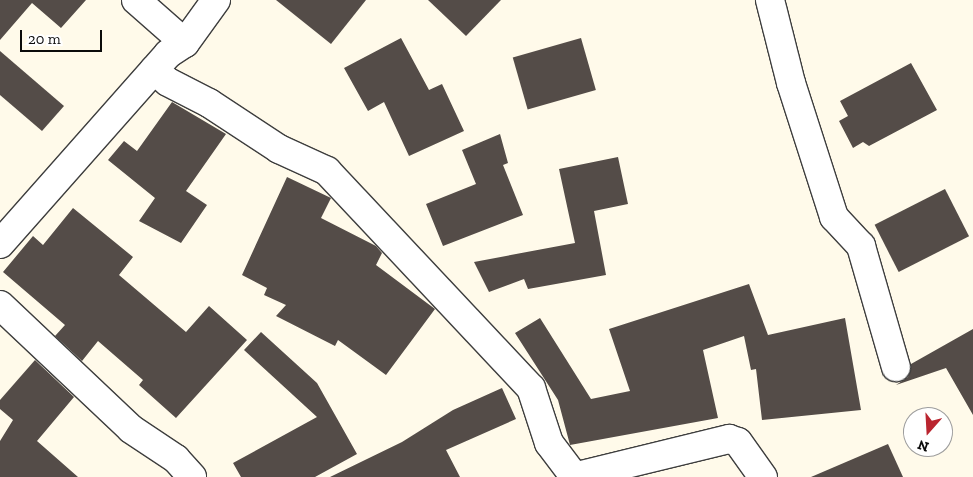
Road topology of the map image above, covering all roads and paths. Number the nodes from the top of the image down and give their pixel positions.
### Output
1 (136, 0) edge
2 (216, 0) edge
3 (770, 0) edge
4 (185, 43) junction
5 (154, 70) junction
6 (0, 244) edge
7 (0, 305) edge
8 (896, 367) dead end
9 (574, 476) edge
10 (192, 477) edge
11 (762, 477) edge

1 - 4 street
2 - 4 street
3 - 8 street
4 - 5 street
5 - 6 street
5 - 9 street
7 - 10 street
9 - 11 street

